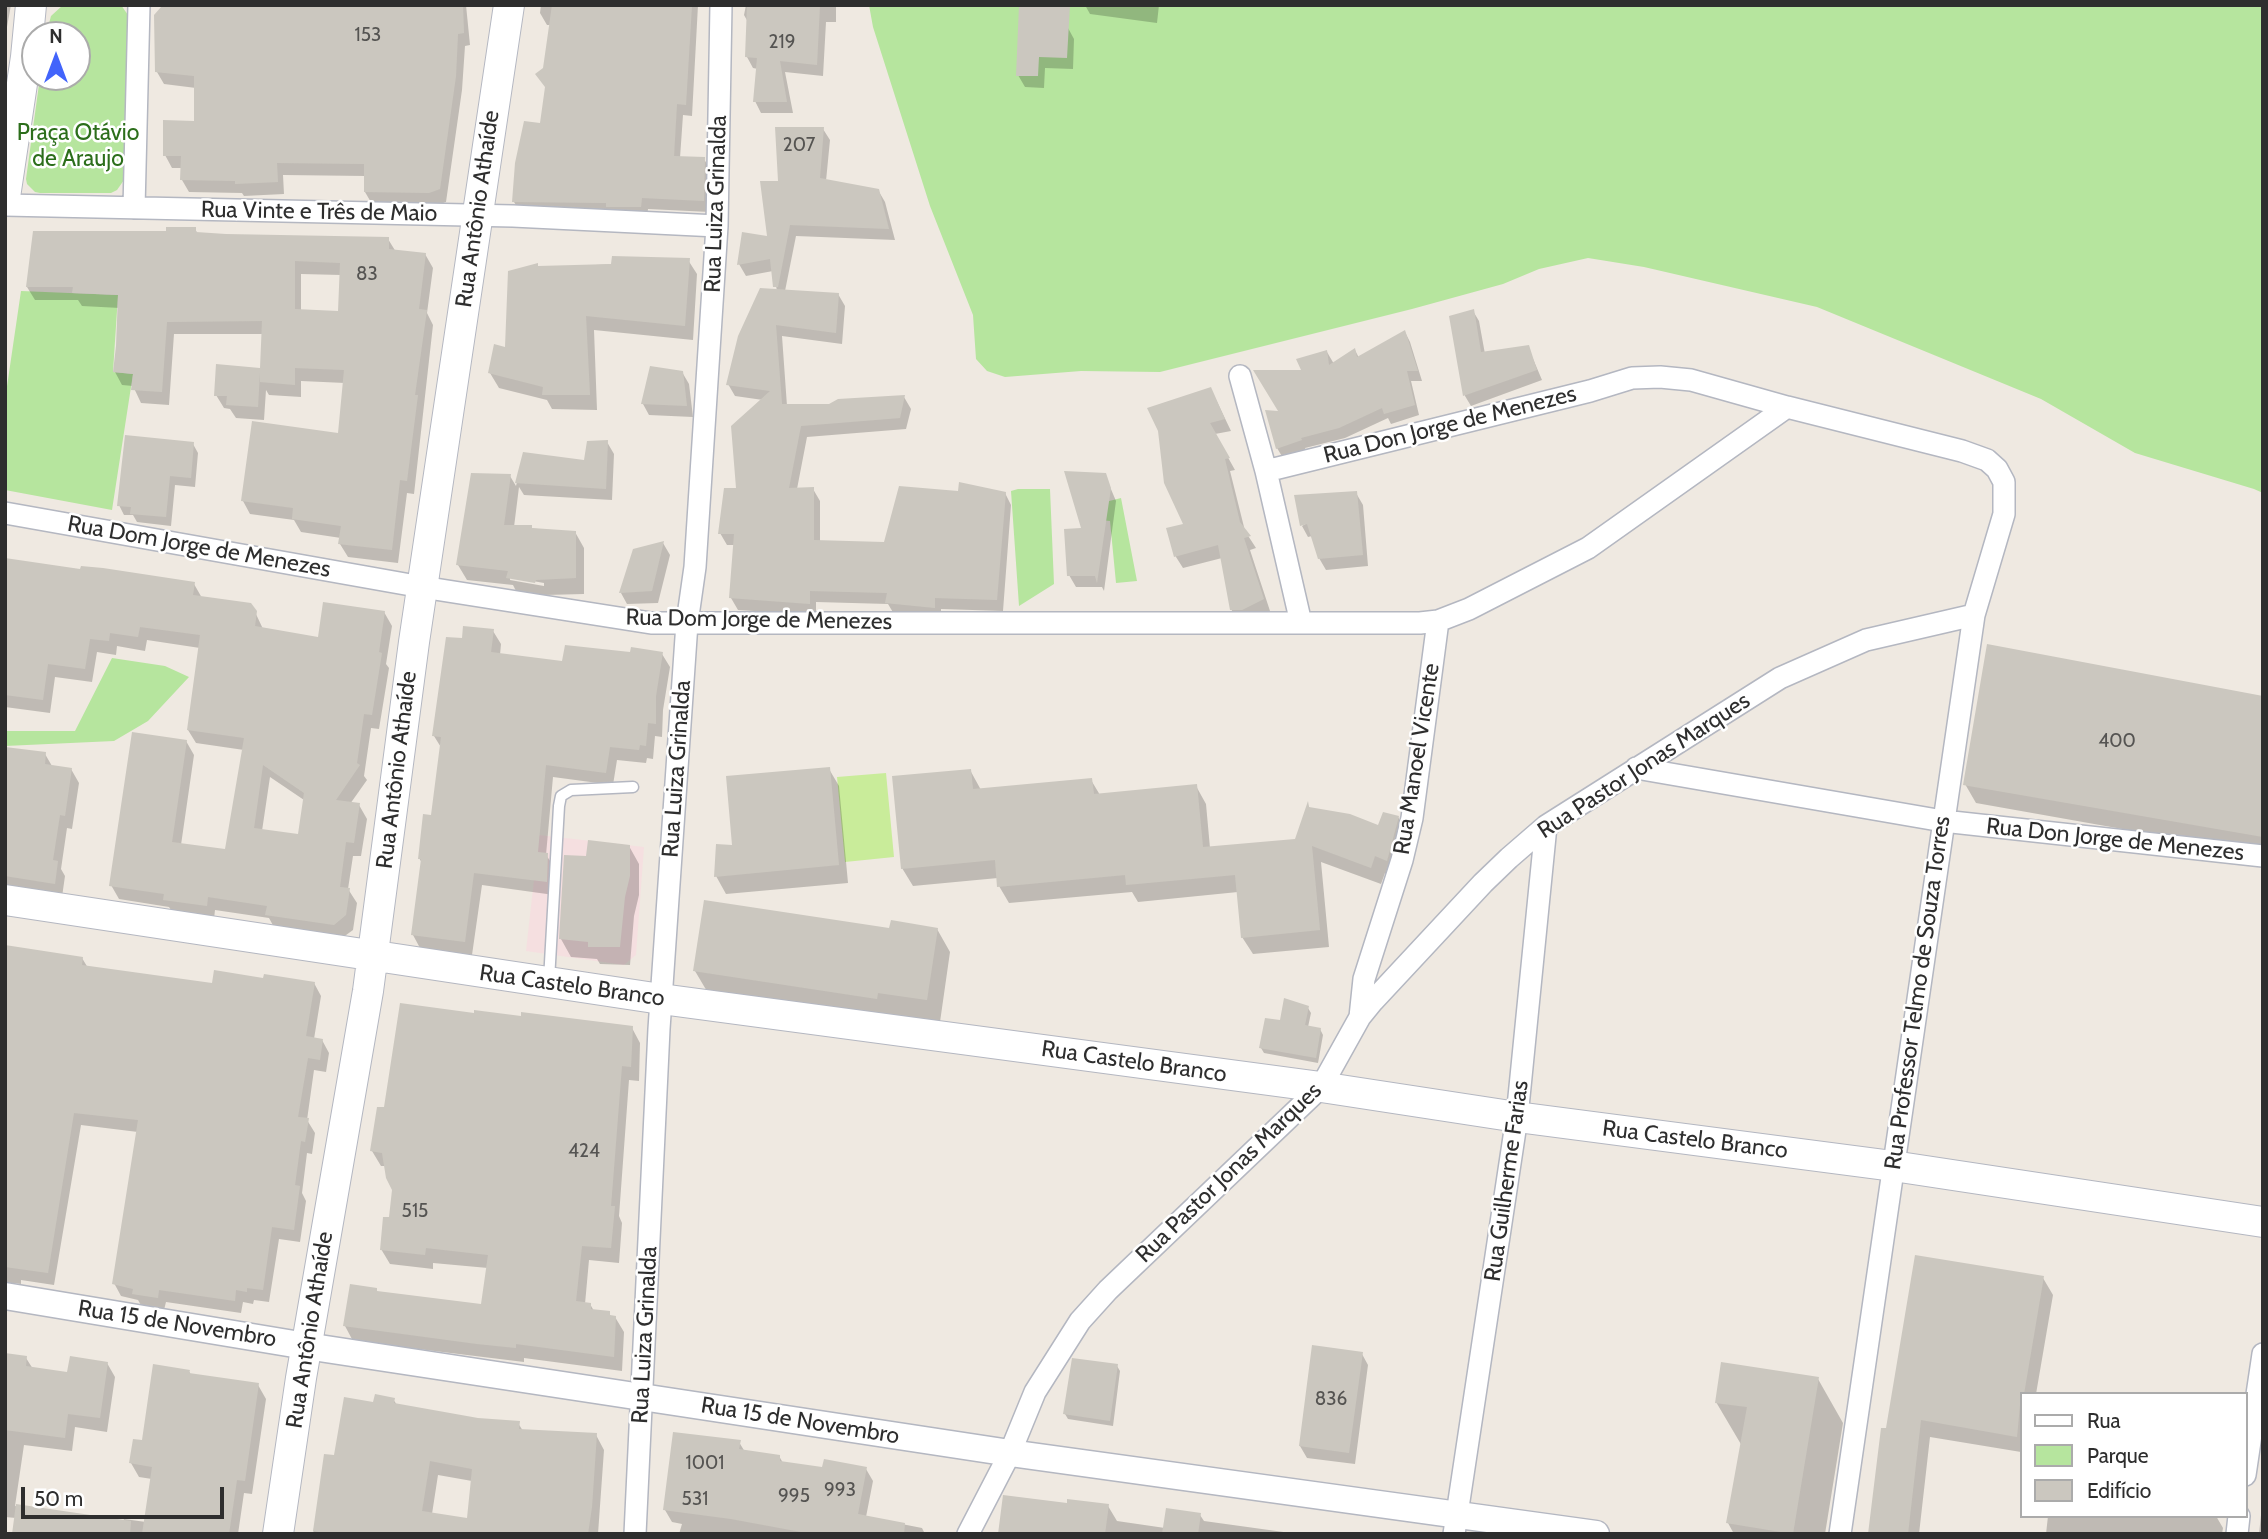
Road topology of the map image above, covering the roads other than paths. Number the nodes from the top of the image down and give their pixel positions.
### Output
1 (31, 5) edge
2 (139, 5) edge
3 (509, 5) edge
4 (721, 5) edge
5 (5, 197) edge
6 (5, 205) edge
7 (134, 208) junction
8 (477, 216) junction
9 (717, 226) junction
10 (1240, 376) dead end
11 (1787, 407) junction
12 (1987, 460) joint
13 (1266, 471) junction
14 (5, 513) edge
15 (422, 587) junction
16 (1974, 615) junction
17 (1438, 621) junction
18 (687, 623) junction
19 (1301, 624) junction
20 (1636, 768) junction
21 (634, 787) dead end
22 (1943, 821) junction
23 (1545, 826) junction
24 (2263, 856) edge
25 (5, 900) edge
26 (372, 957) junction
27 (549, 983) junction
28 (661, 999) junction
29 (1360, 1017) junction
30 (1321, 1087) junction
31 (1517, 1117) junction
32 (1893, 1166) junction
33 (2263, 1222) edge
34 (5, 1296) edge
35 (306, 1346) junction
36 (2263, 1354) edge
37 (642, 1396) junction
38 (1010, 1453) junction
39 (2247, 1462) edge
40 (1456, 1524) edge
41 (278, 1534) edge
42 (635, 1534) edge
43 (968, 1534) edge
44 (1596, 1534) edge
45 (1840, 1534) edge

1 - 5 main road
2 - 7 street
3 - 8 main road, Rua Antônio Athaíde
4 - 9 street, Rua Luiza Grinalda
6 - 7 street, Rua Vinte e Três de Maio
7 - 8 street, Rua Vinte e Três de Maio
8 - 9 street, Rua Vinte e Três de Maio
8 - 15 main road, Rua Antônio Athaíde
9 - 18 street, Rua Luiza Grinalda
10 - 13 street
11 - 12 street, Rua Don Jorge de Menezes
11 - 13 street, Rua Don Jorge de Menezes
11 - 17 street
12 - 16 street, Rua Professor Telmo de Souza Torres
13 - 19 street
14 - 15 street, Rua Dom Jorge de Menezes
15 - 18 street, Rua Dom Jorge de Menezes
15 - 26 main road, Rua Antônio Athaíde
16 - 20 street, Rua Pastor Jonas Marques
16 - 22 street, Rua Professor Telmo de Souza Torres
17 - 19 street, Rua Dom Jorge de Menezes
17 - 29 street, Rua Manoel Vicente
18 - 19 street, Rua Dom Jorge de Menezes
18 - 28 street, Rua Luiza Grinalda
20 - 22 street, Rua Don Jorge de Menezes
20 - 23 street, Rua Pastor Jonas Marques
21 - 27 lane
22 - 24 street, Rua Don Jorge de Menezes
22 - 32 street, Rua Professor Telmo de Souza Torres
23 - 29 street, Rua Pastor Jonas Marques
23 - 31 street, Rua Guilherme Farias
25 - 26 main road, Rua Castelo Branco
26 - 27 main road, Rua Castelo Branco
26 - 35 main road, Rua Antônio Athaíde
27 - 28 main road, Rua Castelo Branco
28 - 30 main road, Rua Castelo Branco
28 - 37 street, Rua Luiza Grinalda
29 - 30 street, Rua Pastor Jonas Marques
30 - 31 main road, Rua Castelo Branco
30 - 38 street, Rua Pastor Jonas Marques
31 - 32 main road, Rua Castelo Branco
31 - 40 street, Rua Guilherme Farias
32 - 33 main road, Rua Castelo Branco
32 - 45 street, Rua Professor Telmo de Souza Torres
34 - 35 street, Rua 15 de Novembro
35 - 37 street, Rua 15 de Novembro
35 - 41 main road, Rua Antônio Athaíde
36 - 39 street
37 - 38 street, Rua 15 de Novembro
37 - 42 street, Rua Luiza Grinalda
38 - 40 street, Rua 15 de Novembro
38 - 43 street, Rua Pastor Jonas Marques
40 - 44 street, Rua 15 de Novembro

